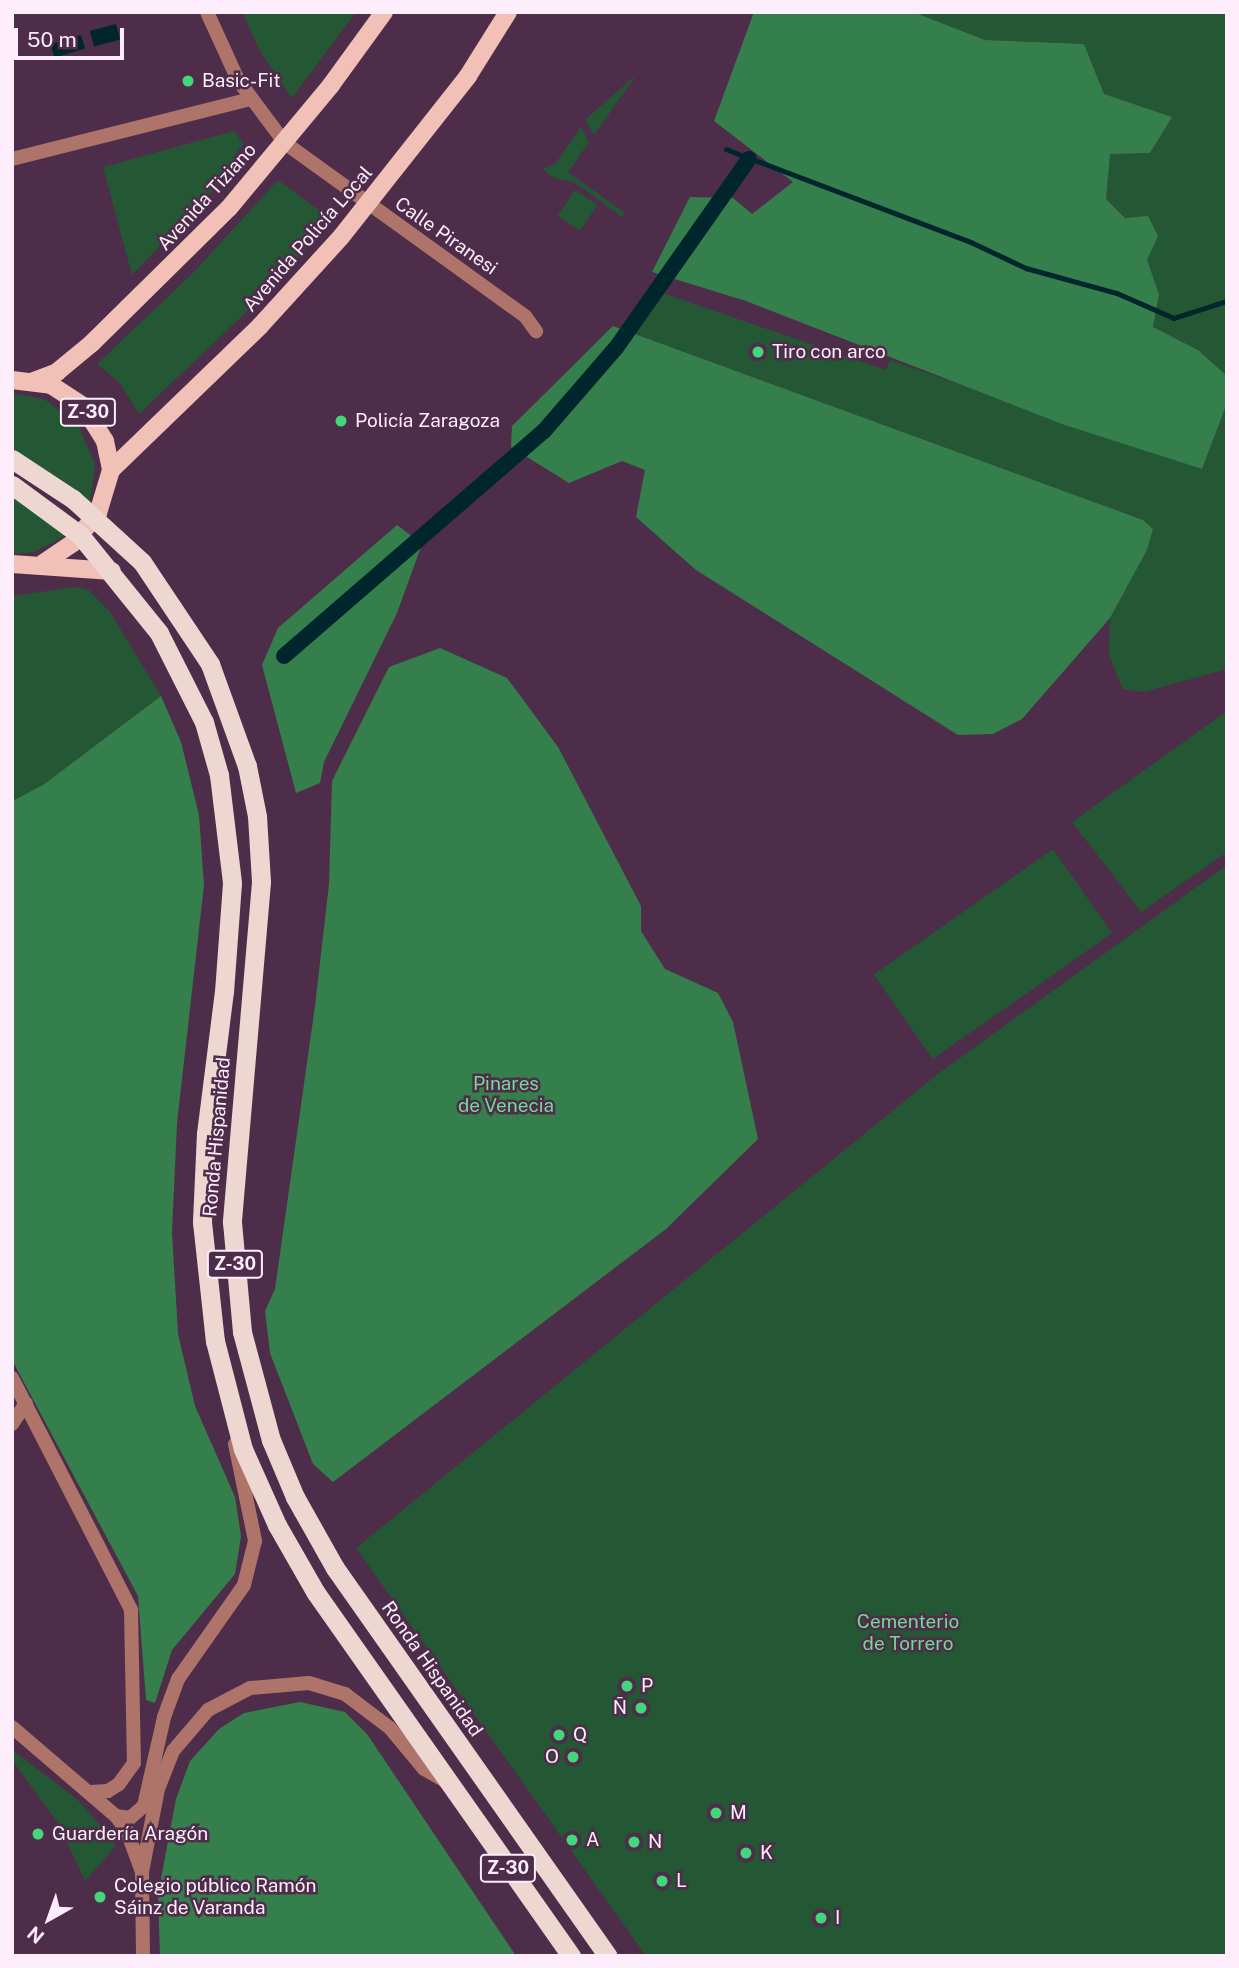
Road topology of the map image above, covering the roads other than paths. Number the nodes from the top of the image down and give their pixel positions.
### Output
1 (207, 12) edge
2 (384, 12) edge
3 (508, 12) edge
4 (250, 99) junction
5 (285, 143) junction
6 (12, 159) edge
7 (368, 205) junction
8 (536, 331) dead end
9 (12, 380) edge
10 (34, 382) junction
11 (12, 459) edge
12 (111, 470) junction
13 (12, 485) edge
14 (94, 517) junction
15 (80, 535) junction
16 (43, 563) junction
17 (12, 564) edge
18 (112, 571) junction
19 (12, 1378) edge
20 (26, 1402) junction
21 (12, 1424) edge
22 (236, 1429) junction
23 (12, 1727) edge
24 (12, 1735) edge
25 (34, 1745) junction
26 (446, 1781) junction
27 (90, 1792) junction
28 (116, 1816) junction
29 (142, 1872) junction
30 (143, 1956) edge
31 (572, 1956) edge
32 (608, 1956) edge

1 - 4 street, Calle Piranesi
2 - 5 main road, Avenida Tiziano
3 - 7 main road, Avenida Policía Local
4 - 5 street, Calle Piranesi
4 - 6 street
5 - 7 street, Calle Piranesi
5 - 10 main road, Avenida Tiziano
7 - 8 street, Calle Piranesi
7 - 12 main road, Avenida Policía Local
9 - 10 main road, Z-30
10 - 12 main road, Z-30
11 - 14 highway, Ronda Hispanidad / Z-30
12 - 14 main road, Z-30
13 - 15 highway, Ronda Hispanidad / Z-30
14 - 15 main road, Z-30
14 - 32 highway, Ronda Hispanidad / Z-30
15 - 16 main road, Z-30
15 - 18 highway, Ronda Hispanidad / Z-30
16 - 17 main road
16 - 18 main road
18 - 22 highway, Ronda Hispanidad / Z-30
19 - 20 street
20 - 21 street
20 - 27 street
22 - 26 highway, Ronda Hispanidad / Z-30
22 - 28 street
23 - 25 street
24 - 25 street
25 - 27 street
26 - 29 street
26 - 31 highway, Ronda Hispanidad / Z-30
27 - 28 street
28 - 29 street
29 - 30 street

